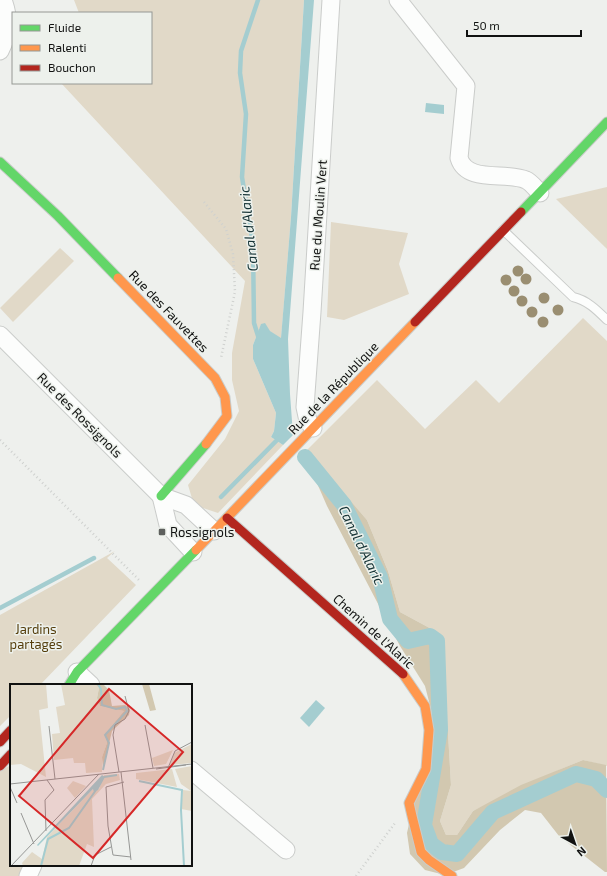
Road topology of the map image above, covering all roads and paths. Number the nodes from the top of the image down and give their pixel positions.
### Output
1 (3, 0) edge
2 (332, 0) edge
3 (398, 0) edge
4 (0, 51) edge
5 (607, 122) edge
6 (0, 162) edge
7 (540, 193) junction
8 (204, 202) dead end
9 (502, 230) junction
10 (607, 320) edge
11 (0, 335) edge
12 (215, 378) junction
13 (309, 432) junction
14 (0, 440) edge
15 (160, 496) junction
16 (227, 518) junction
17 (214, 532) junction
18 (193, 552) junction
19 (153, 594) junction
20 (73, 679) edge
21 (62, 684) edge
22 (88, 684) edge
23 (10, 755) edge
24 (0, 766) edge
25 (192, 771) edge
26 (410, 803) junction
27 (286, 850) dead end
28 (33, 866) edge
29 (28, 876) edge
30 (356, 876) edge
31 (452, 876) edge

1 - 4 street
2 - 13 street, Rue du Moulin Vert
3 - 7 street
5 - 7 street, Rue de la République
6 - 12 street, Rue des Fauvettes
7 - 9 street, Rue de la République
8 - 12 path
9 - 10 lane
9 - 13 street, Rue de la République
11 - 15 street, Rue des Rossignols
12 - 15 street, Rue des Fauvettes
13 - 16 street, Rue de la République
14 - 19 path
15 - 17 street, Rue des Rossignols
15 - 18 street, Rue des Rossignols
16 - 17 street, Rue de la République
16 - 26 street, Chemin de l'Alaric
17 - 18 street, Rue de la République
18 - 19 street, Rue de la République
19 - 20 street, Rue de la République
20 - 21 street, Rue de la République
20 - 22 street
23 - 24 street
25 - 27 street
26 - 30 path
26 - 31 street
28 - 29 street

